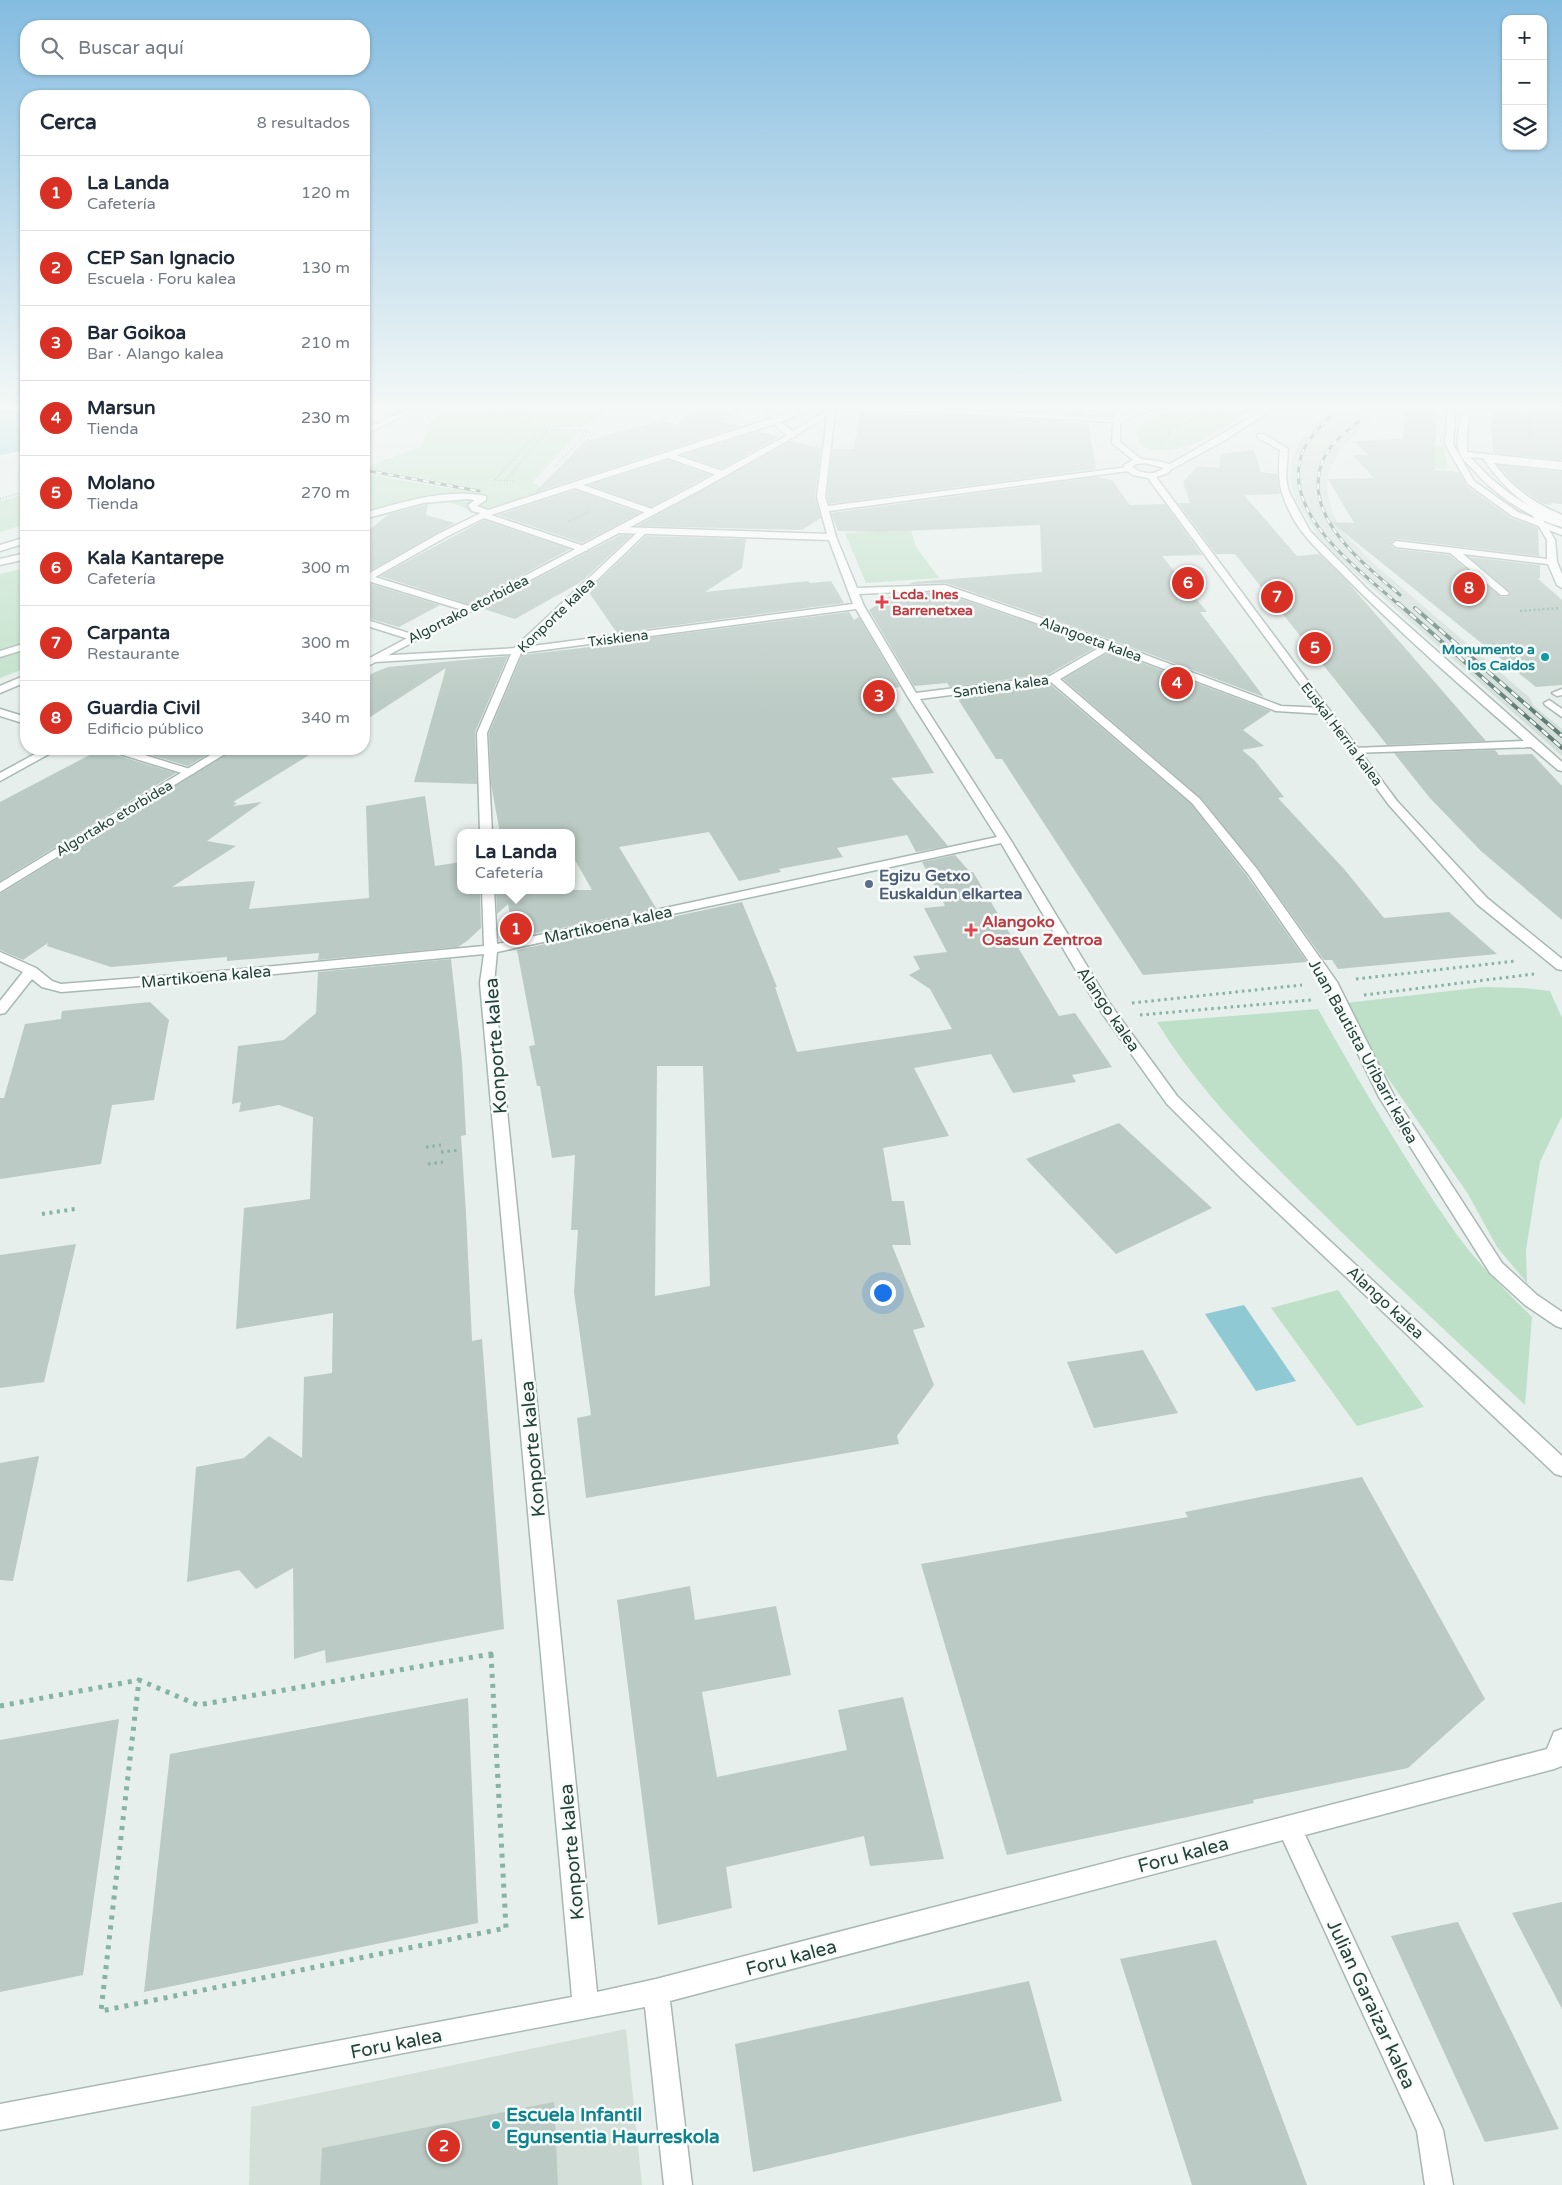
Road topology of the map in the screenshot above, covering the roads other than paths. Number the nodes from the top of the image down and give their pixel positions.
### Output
1 (389, 511) edge
2 (479, 511) edge
3 (495, 511) edge
4 (649, 511) edge
5 (825, 511) edge
6 (1177, 511) edge
7 (1293, 511) edge
8 (1510, 511) edge
9 (1532, 511) edge
10 (1546, 511) edge
11 (652, 512) joint
12 (1535, 513) junction
13 (486, 514) junction
14 (1562, 518) edge
15 (370, 519) edge
16 (1541, 523) junction
17 (1562, 524) edge
18 (620, 530) junction
19 (644, 531) junction
20 (1562, 532) edge
21 (832, 537) junction
22 (20, 542) edge
23 (1396, 544) dead end
24 (0, 548) edge
25 (584, 549) junction
26 (1452, 550) junction
27 (20, 557) edge
28 (0, 562) edge
29 (1552, 562) junction
30 (370, 575) edge
31 (370, 579) edge
32 (1562, 585) edge
33 (853, 591) junction
34 (1504, 593) dead end
35 (859, 606) junction
36 (469, 609) junction
37 (370, 624) edge
38 (412, 638) junction
39 (1110, 645) junction
40 (20, 648) edge
41 (517, 651) junction
42 (0, 654) edge
43 (375, 659) junction
44 (370, 662) edge
45 (1053, 679) junction
46 (20, 681) edge
47 (0, 690) edge
48 (913, 697) junction
49 (1549, 703) dead end
50 (0, 712) edge
51 (1325, 712) junction
52 (1562, 714) edge
53 (20, 719) edge
54 (1534, 744) junction
55 (1355, 751) junction
56 (41, 755) edge
57 (134, 755) edge
58 (217, 755) edge
59 (1562, 768) edge
60 (189, 772) junction
61 (0, 778) edge
62 (486, 829) edge
63 (1004, 839) junction
64 (0, 888) edge
65 (488, 894) edge
66 (491, 950) junction
67 (0, 956) edge
68 (1562, 966) edge
69 (31, 971) junction
70 (0, 1010) edge
71 (1562, 1321) edge
72 (1562, 1468) edge
73 (1562, 1740) edge
74 (1289, 1827) junction
75 (656, 1992) junction
76 (586, 2007) junction
77 (0, 2117) edge
78 (678, 2185) edge
79 (1439, 2185) edge

1 - 15 street
2 - 13 street
3 - 13 street
4 - 11 street
5 - 21 street, Alango kalea
6 - 51 street, Euskal Herria kalea
7 - 54 street
8 - 16 street
9 - 12 street
10 - 14 street
11 - 18 street, Algortako etorbidea
12 - 16 street
12 - 17 street
13 - 25 street
13 - 30 street
16 - 20 street
16 - 29 street
18 - 19 street
18 - 25 street, Algortako etorbidea
19 - 21 street
19 - 41 street, Konporte kalea
21 - 33 street, Alango kalea
22 - 24 street
23 - 26 street
25 - 36 street, Algortako etorbidea
26 - 29 street
26 - 34 street
27 - 28 street
29 - 32 street
31 - 36 street
33 - 35 street, Alango kalea
33 - 39 street, Alangoeta kalea
35 - 41 street, Txiskiena
35 - 48 street, Alango kalea
36 - 38 street, Algortako etorbidea
37 - 38 street
38 - 43 street, Algortako etorbidea
39 - 45 street, Santiena kalea
39 - 51 street, Alangoeta kalea
40 - 42 street
41 - 43 street, Txiskiena
41 - 62 street, Konporte kalea
43 - 44 street, Algortako etorbidea
45 - 48 street, Santiena kalea
45 - 71 street, Juan Bautista Uribarri kalea
46 - 47 street
48 - 63 street, Alango kalea
49 - 52 street
50 - 53 street
51 - 55 street, Euskal Herria kalea
54 - 55 street
54 - 59 street
55 - 68 street, Euskal Herria kalea
56 - 61 street
57 - 60 street
58 - 60 street, Algortako etorbidea
60 - 64 street, Algortako etorbidea
63 - 66 street, Martikoena kalea
63 - 72 street, Alango kalea
65 - 66 street, Konporte kalea
66 - 69 street, Martikoena kalea
66 - 76 street, Konporte kalea
67 - 69 street, Martikoena kalea
69 - 70 street
73 - 74 street, Foru kalea
74 - 75 street, Foru kalea
74 - 79 street, Julian Garaizar kalea
75 - 76 street, Foru kalea
75 - 78 street
76 - 77 street, Foru kalea

